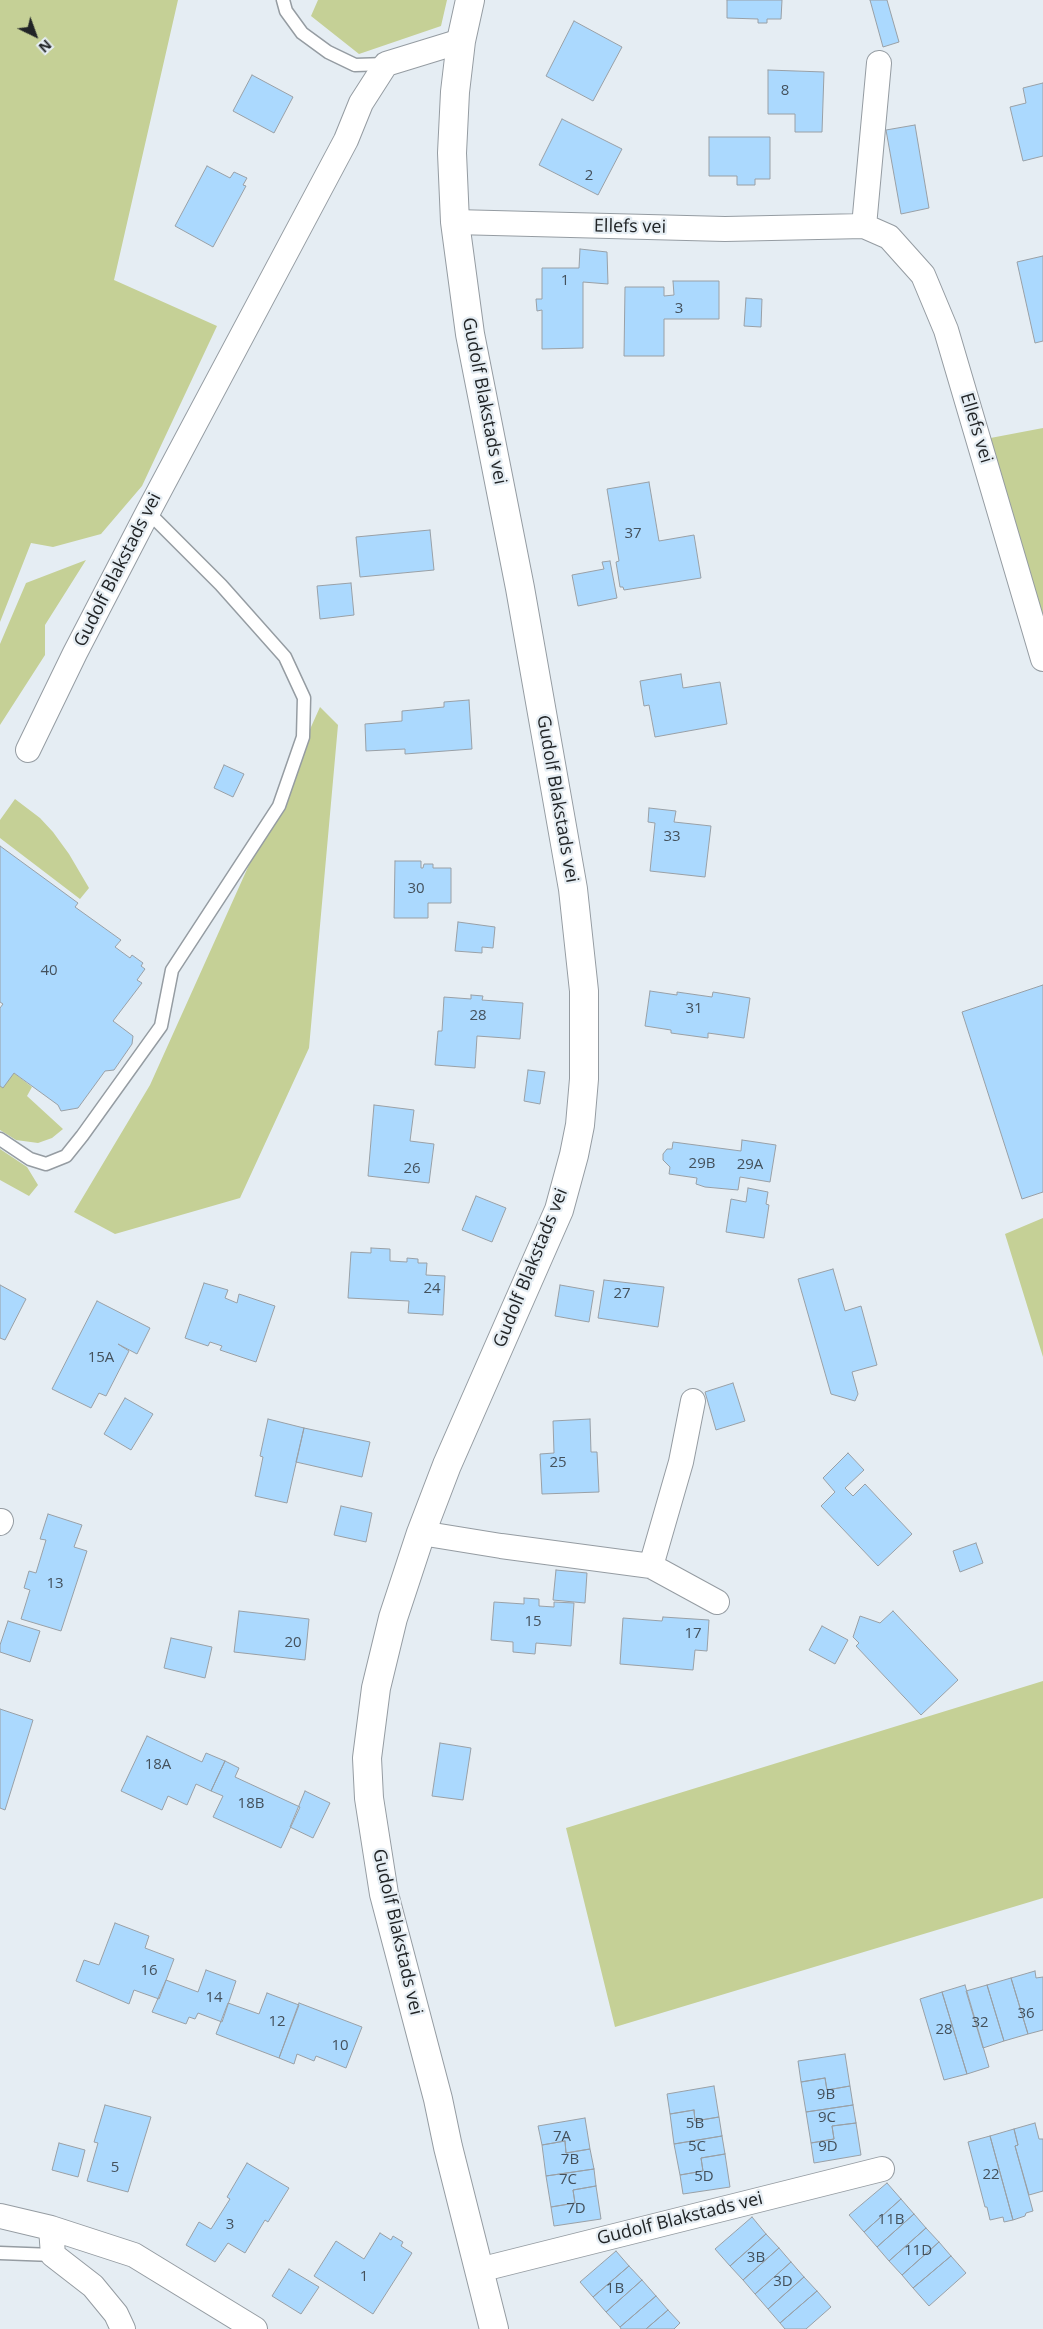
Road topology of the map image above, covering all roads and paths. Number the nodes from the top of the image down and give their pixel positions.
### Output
1 (283, 0) edge
2 (470, 0) edge
3 (461, 42) junction
4 (386, 64) junction
5 (879, 64) dead end
6 (455, 222) junction
7 (864, 226) junction
8 (148, 512) junction
9 (1043, 659) edge
10 (28, 750) dead end
11 (0, 1139) edge
12 (692, 1401) dead end
13 (421, 1533) junction
14 (651, 1566) junction
15 (717, 1602) dead end
16 (882, 2168) dead end
17 (0, 2216) edge
18 (51, 2228) junction
19 (0, 2253) edge
20 (52, 2255) junction
21 (479, 2270) junction
22 (123, 2329) edge
23 (255, 2329) edge
24 (494, 2329) edge

1 - 4 lane
2 - 3 street, Gudolf Blakstads vei
3 - 4 street
3 - 6 street, Gudolf Blakstads vei
4 - 8 street, Gudolf Blakstads vei
5 - 7 street
6 - 7 street, Ellefs vei
6 - 13 street, Gudolf Blakstads vei
7 - 9 street, Ellefs vei
8 - 10 street, Gudolf Blakstads vei
8 - 11 lane
12 - 14 street
13 - 14 street
13 - 21 street, Gudolf Blakstads vei
14 - 15 street
16 - 21 street, Gudolf Blakstads vei
17 - 18 street
18 - 20 street
18 - 23 street
19 - 20 lane
20 - 22 street
21 - 24 street, Gudolf Blakstads vei

